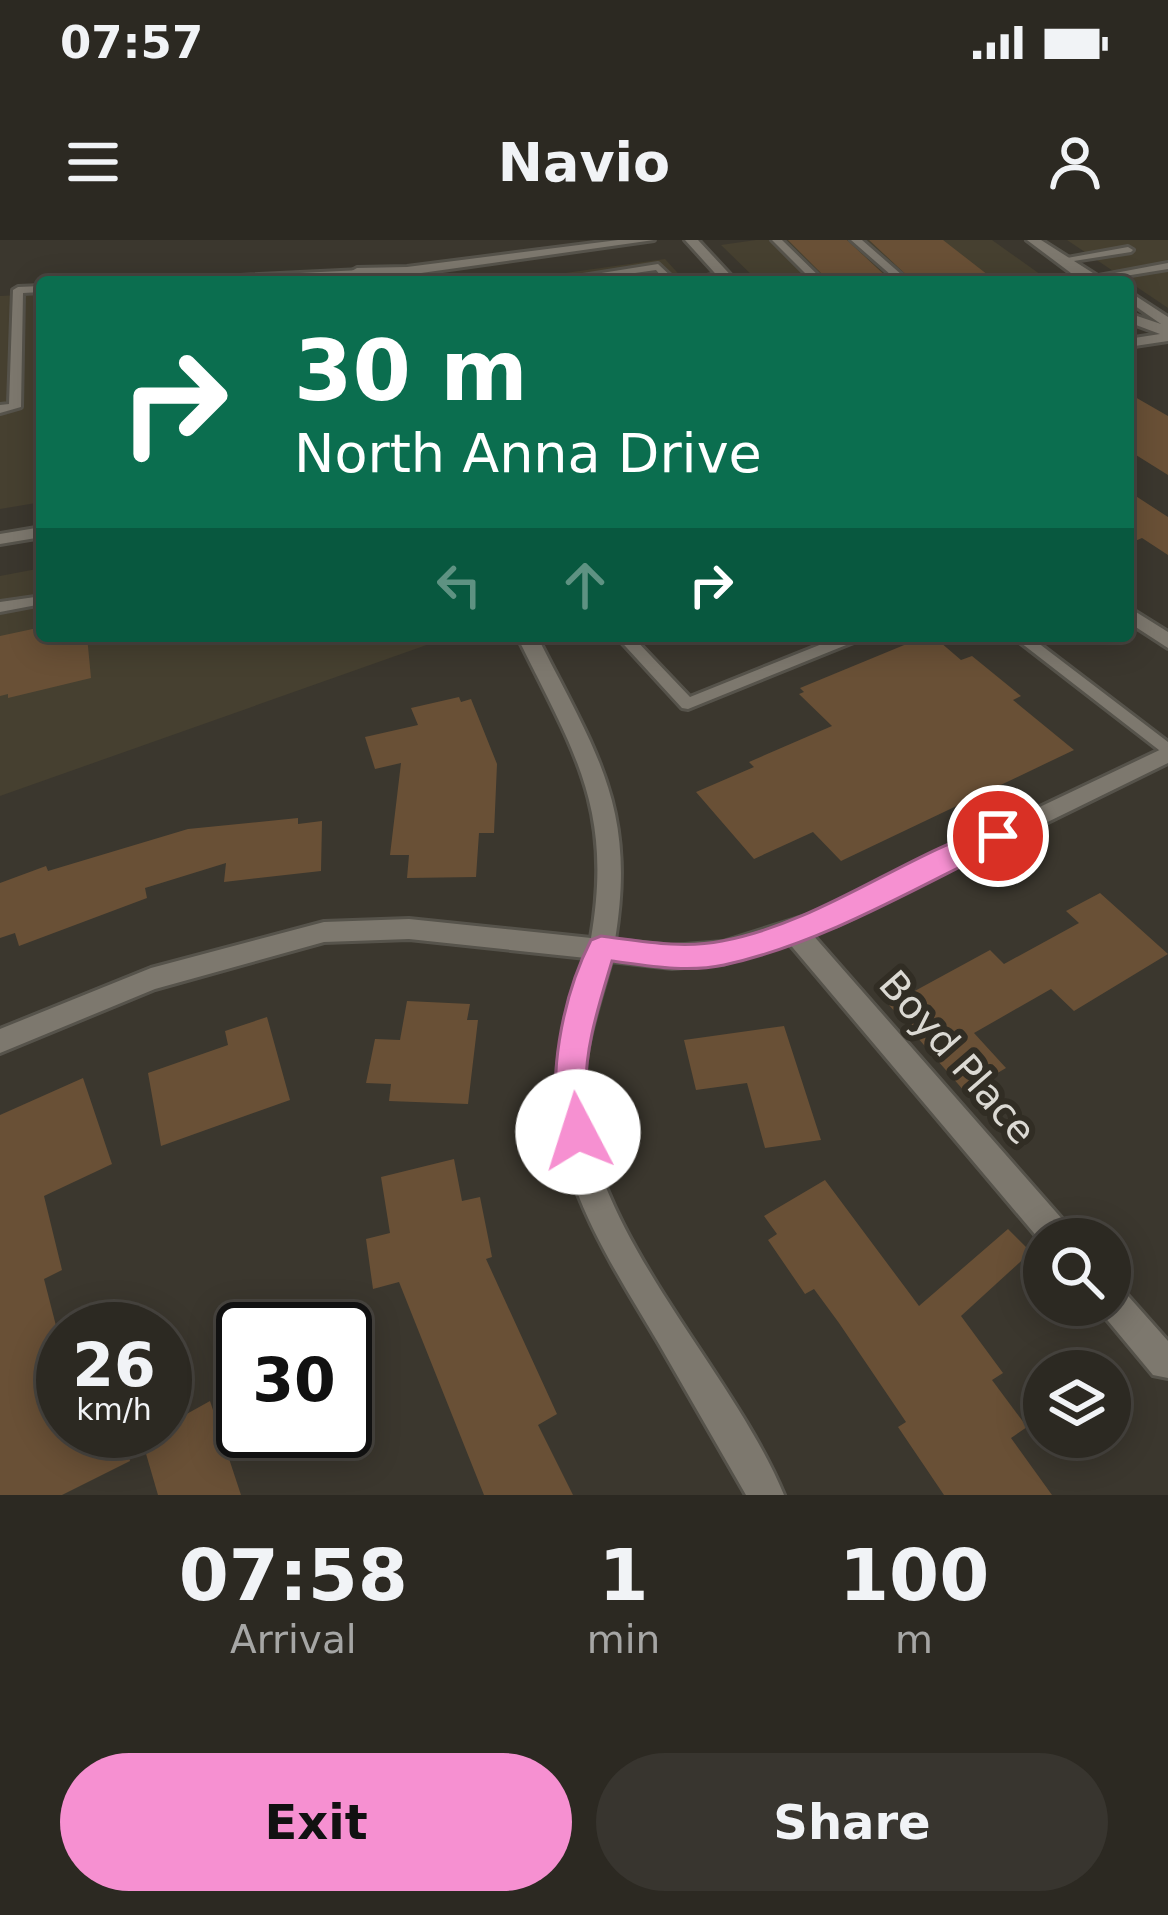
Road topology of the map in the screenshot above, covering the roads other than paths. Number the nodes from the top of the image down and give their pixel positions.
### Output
1 (648, 240) edge
2 (692, 240) edge
3 (777, 240) edge
4 (856, 240) edge
5 (1033, 240) edge
6 (1112, 240) edge
7 (1128, 250) junction
8 (1061, 260) junction
9 (1162, 267) edge
10 (367, 276) edge
11 (593, 276) edge
12 (669, 276) edge
13 (724, 276) edge
14 (814, 276) edge
15 (898, 276) edge
16 (1085, 276) edge
17 (1117, 276) edge
18 (36, 289) edge
19 (1134, 299) edge
20 (1134, 320) edge
21 (1168, 323) edge
22 (1168, 334) edge
23 (1134, 342) edge
24 (0, 410) edge
25 (36, 533) edge
26 (0, 539) edge
27 (36, 601) edge
28 (0, 608) edge
29 (1134, 617) edge
30 (534, 642) edge
31 (629, 642) edge
32 (841, 642) edge
33 (1027, 642) edge
34 (1168, 642) edge
35 (1168, 752) edge
36 (794, 930) junction
37 (601, 948) junction
38 (0, 1041) edge
39 (1041, 1218) edge
40 (1131, 1323) edge
41 (1168, 1360) edge
42 (766, 1495) edge

1 - 10 street
2 - 13 street
3 - 14 lane
4 - 15 lane
5 - 8 street
6 - 7 lane
7 - 8 lane
7 - 9 lane
8 - 16 street
9 - 17 lane
11 - 12 lane
18 - 24 lane
19 - 21 street
20 - 22 street
22 - 23 street
25 - 26 street
27 - 28 lane
29 - 34 street
30 - 37 street
31 - 32 lane
33 - 35 lane
35 - 36 street
36 - 37 street
36 - 39 street, Boyd Place
37 - 38 street
37 - 42 street
40 - 41 street

